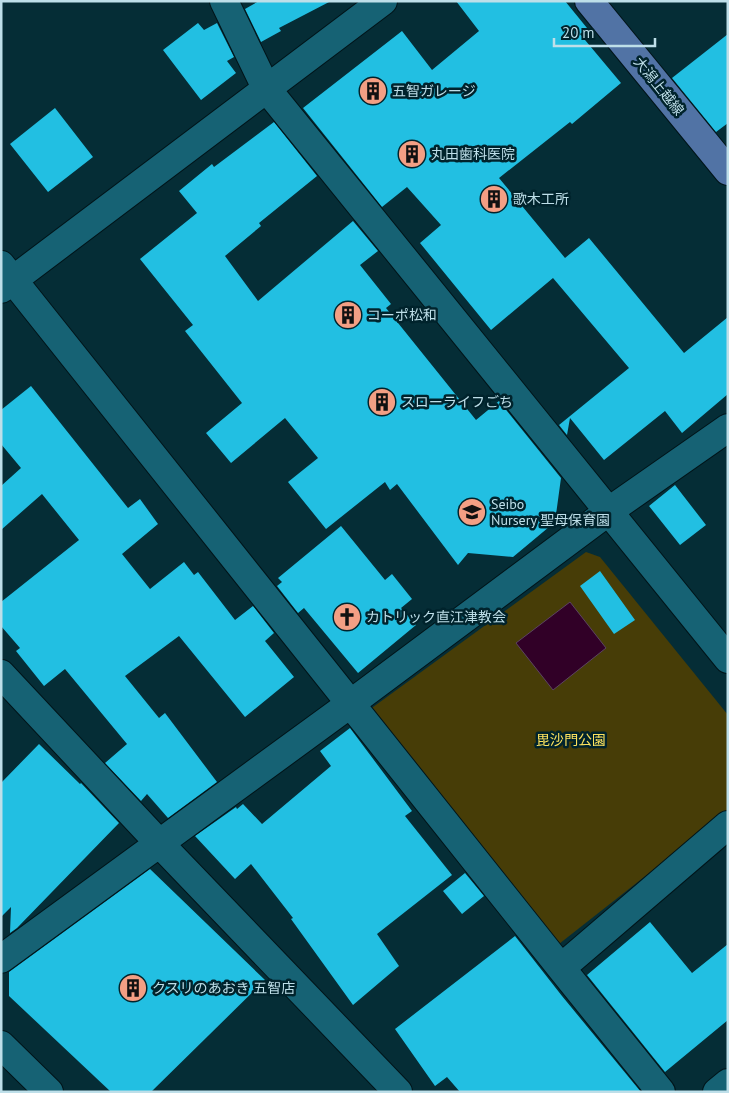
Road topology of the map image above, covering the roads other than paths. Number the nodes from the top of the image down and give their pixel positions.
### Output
1 (224, 1) edge
2 (383, 1) edge
3 (590, 1) edge
4 (266, 88) junction
5 (728, 171) edge
6 (5, 278) edge
7 (728, 428) edge
8 (609, 511) junction
9 (728, 659) edge
10 (1, 674) edge
11 (350, 704) junction
12 (728, 825) edge
13 (160, 844) junction
14 (1, 959) edge
15 (561, 968) junction
16 (1, 1046) edge
17 (728, 1083) edge
18 (49, 1092) edge
19 (398, 1092) edge
20 (662, 1092) edge
21 (717, 1092) edge

1 - 4 street
2 - 4 street
3 - 5 main road, 大潟上越線
4 - 6 street
4 - 8 street
6 - 11 street
7 - 8 street
8 - 9 street
8 - 11 street
10 - 13 street
11 - 13 street
11 - 15 street
12 - 15 street
13 - 14 street
13 - 19 street
15 - 20 street
16 - 18 street
17 - 21 street

